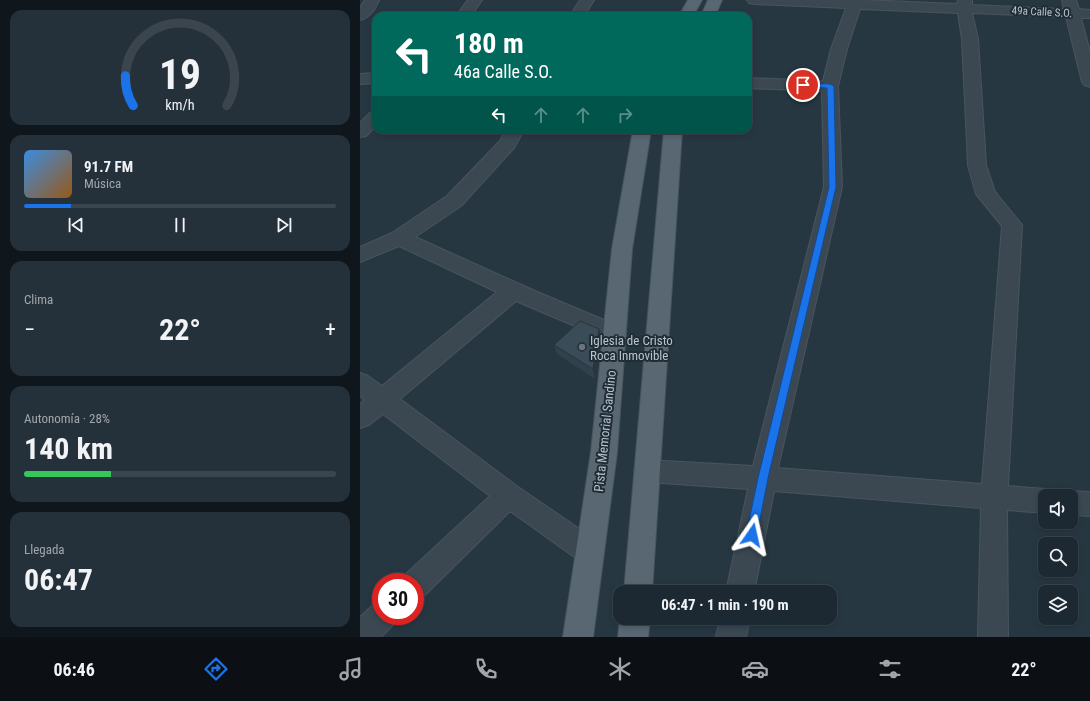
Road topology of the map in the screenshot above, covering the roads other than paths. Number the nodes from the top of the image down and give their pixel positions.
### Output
1 (372, 0) edge
2 (587, 0) edge
3 (695, 0) edge
4 (715, 0) edge
5 (754, 0) edge
6 (856, 2) edge
7 (964, 4) edge
8 (1071, 6) edge
9 (580, 12) edge
10 (688, 12) edge
11 (710, 12) edge
12 (1090, 14) edge
13 (360, 16) edge
14 (372, 78) edge
15 (360, 79) edge
16 (1090, 82) edge
17 (752, 83) edge
18 (830, 86) junction
19 (372, 121) edge
20 (360, 132) edge
21 (513, 134) edge
22 (641, 134) edge
23 (673, 134) edge
24 (398, 238) junction
25 (360, 255) edge
26 (513, 291) junction
27 (615, 334) junction
28 (360, 383) edge
29 (383, 399) junction
30 (360, 418) edge
31 (647, 471) junction
32 (763, 478) junction
33 (509, 495) junction
34 (994, 498) junction
35 (1038, 501) edge
36 (1078, 503) edge
37 (1090, 504) edge
38 (590, 552) junction
39 (424, 576) edge
40 (639, 585) edge
41 (741, 585) edge
42 (373, 625) edge
43 (634, 625) edge
44 (734, 625) edge
45 (360, 637) edge
46 (578, 637) edge
47 (633, 637) edge
48 (731, 637) edge
49 (993, 637) edge

1 - 13 street
2 - 9 street
3 - 10 main road
4 - 11 main road
5 - 6 street, 49a Calle S.O.
6 - 7 street, 49a Calle S.O.
6 - 18 street
7 - 8 street, 49a Calle S.O.
7 - 34 street
8 - 12 street, 49a Calle S.O.
8 - 16 street
14 - 15 street
17 - 18 street
18 - 32 street
19 - 20 street
21 - 24 street
22 - 27 main road, Pista Memorial Sandino
23 - 31 main road
24 - 25 street
24 - 26 street
26 - 27 street
26 - 29 street
27 - 38 main road, Pista Memorial Sandino
28 - 29 street
29 - 30 street
29 - 33 street
31 - 32 street
31 - 40 main road
32 - 34 street
32 - 41 street
33 - 38 street
33 - 39 street
34 - 35 street
34 - 49 street
36 - 37 street
38 - 46 main road, Pista Memorial Sandino
42 - 45 street
43 - 47 main road
44 - 48 street

